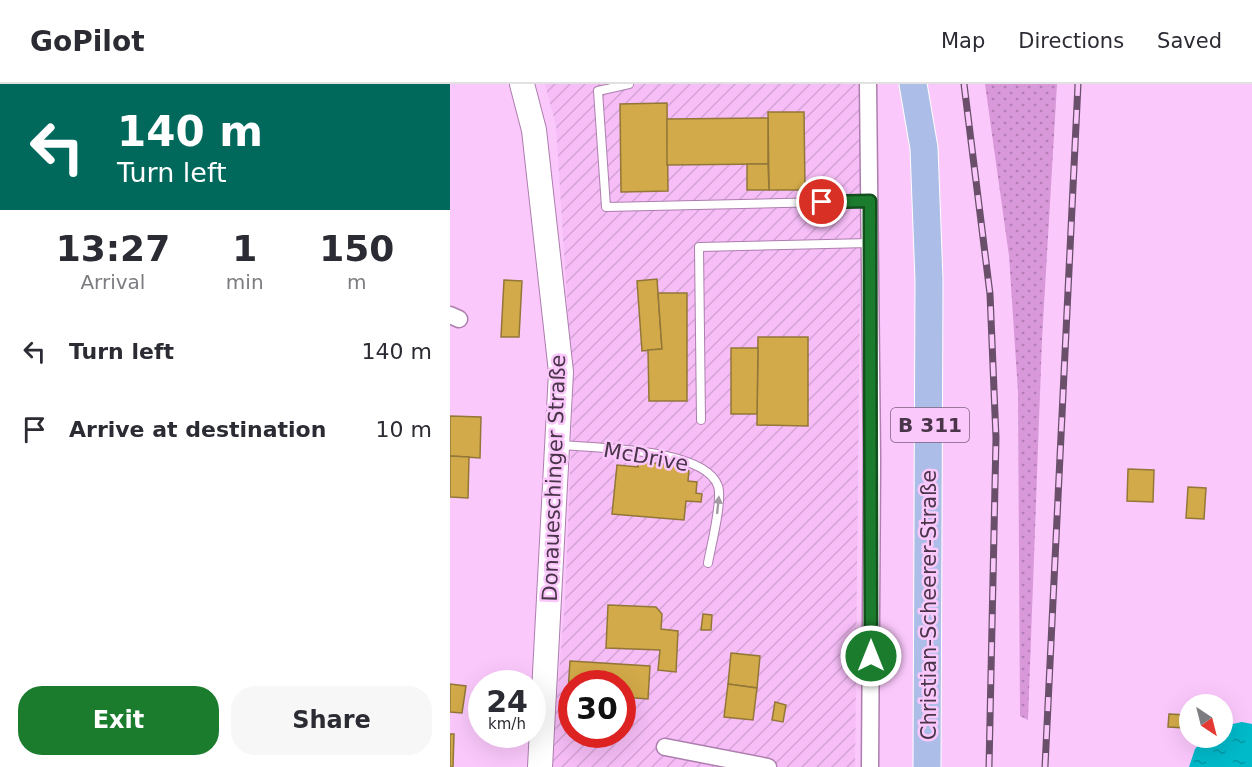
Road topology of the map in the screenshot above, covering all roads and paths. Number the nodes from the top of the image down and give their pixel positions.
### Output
1 (522, 84) edge
2 (629, 84) edge
3 (868, 84) edge
4 (913, 84) edge
5 (870, 201) junction
6 (870, 243) junction
7 (701, 420) dead end
8 (559, 445) junction
9 (708, 562) dead end
10 (665, 747) dead end
11 (540, 767) edge
12 (768, 767) edge
13 (870, 767) edge
14 (927, 767) edge

1 - 8 street, Donaueschinger Straße
2 - 5 lane
3 - 5 street
4 - 14 main road, Christian-Scheerer-Straße / B 311
5 - 6 street
6 - 7 lane
6 - 13 street
9 -> 8 lane, McDrive
8 - 11 street, Donaueschinger Straße
10 - 12 street

